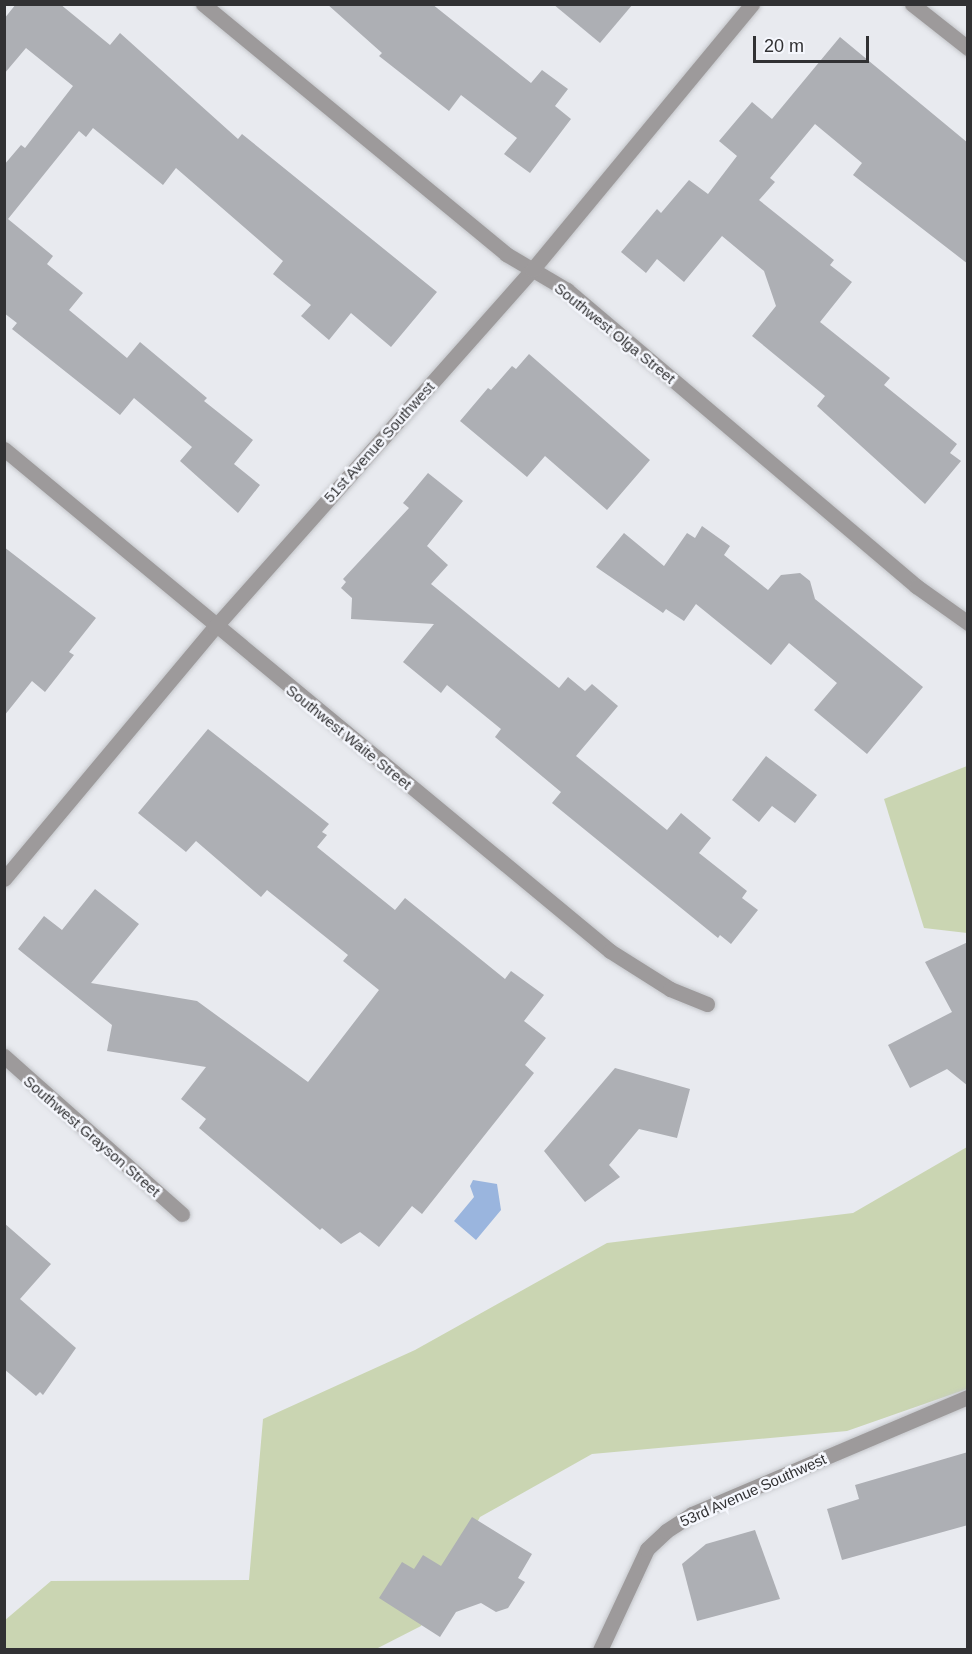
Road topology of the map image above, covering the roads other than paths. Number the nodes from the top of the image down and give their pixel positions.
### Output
1 (203, 4) edge
2 (752, 4) edge
3 (912, 4) edge
4 (968, 48) edge
5 (532, 270) junction
6 (4, 449) edge
7 (968, 623) edge
8 (215, 627) junction
9 (4, 879) edge
10 (707, 1004) dead end
11 (4, 1056) edge
12 (182, 1214) dead end
13 (968, 1397) edge
14 (600, 1650) edge

1 - 5 street, Southwest Olga Street
2 - 5 street, 51st Avenue Southwest
3 - 4 street
5 - 7 street, Southwest Olga Street
5 - 8 street, 51st Avenue Southwest
6 - 8 street, Southwest Waite Street
8 - 9 street, 51st Avenue Southwest
8 - 10 street, Southwest Waite Street
11 - 12 street, Southwest Grayson Street
13 - 14 street, 53rd Avenue Southwest

